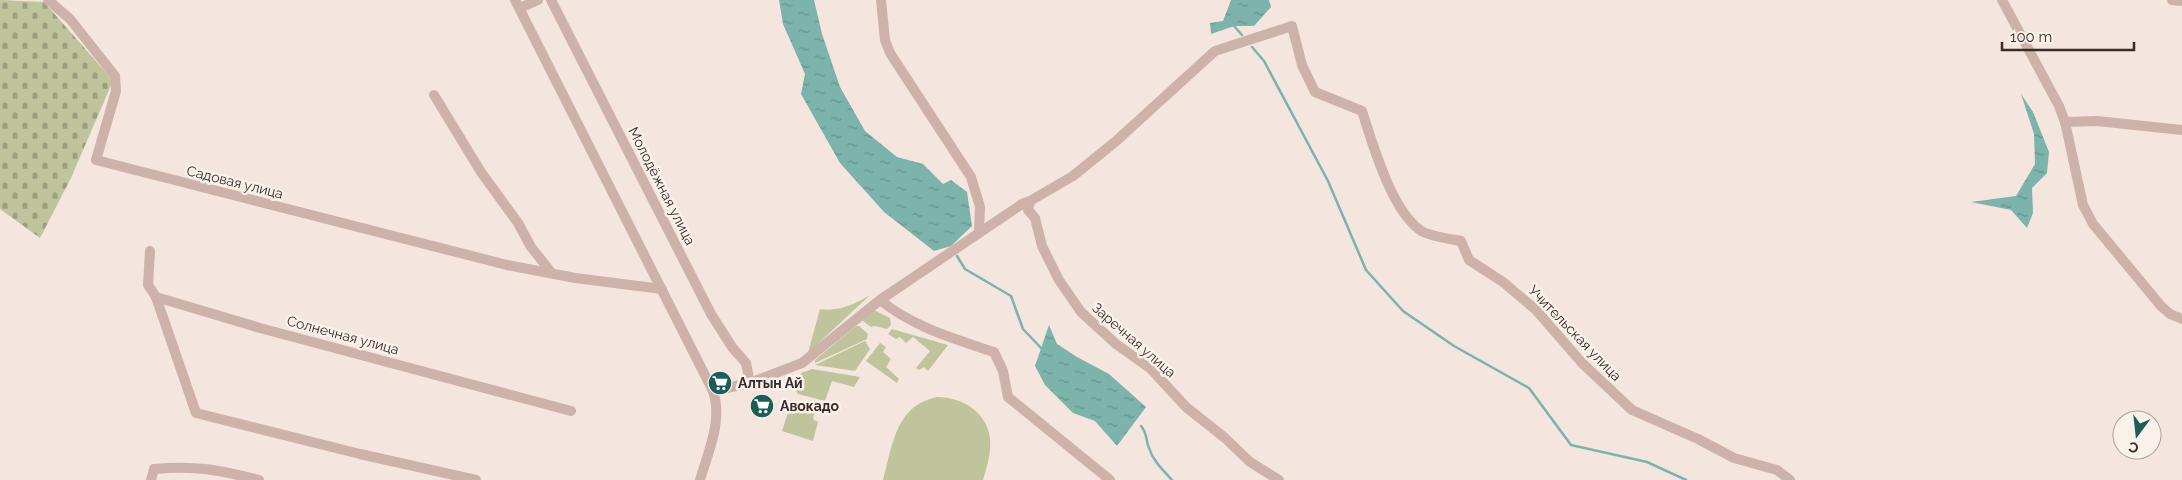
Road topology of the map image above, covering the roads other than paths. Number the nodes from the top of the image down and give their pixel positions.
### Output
1 (48, 0) edge
2 (538, 0) edge
3 (551, 0) edge
4 (881, 0) edge
5 (2002, 0) edge
6 (2172, 0) edge
7 (2182, 1) edge
8 (518, 4) edge
9 (434, 95) dead end
10 (2065, 122) junction
11 (2182, 130) edge
12 (1030, 202) junction
13 (979, 232) junction
14 (150, 251) dead end
15 (551, 272) junction
16 (662, 289) junction
17 (156, 296) junction
18 (880, 300) junction
19 (2182, 319) edge
20 (750, 382) junction
21 (713, 391) junction
22 (571, 411) dead end
23 (151, 480) edge
24 (259, 480) edge
25 (476, 480) edge
26 (700, 480) edge
27 (1110, 480) edge
28 (1279, 480) edge
29 (1790, 480) edge

1 - 15 street, Садовая улица
2 - 8 street
3 - 20 street, Молодёжная улица
4 - 13 street
5 - 10 street
6 - 7 street
8 - 16 street
9 - 15 street
10 - 11 street
10 - 19 street
12 - 13 street
12 - 28 street, Заречная улица
12 - 29 street, Учительская улица
13 - 18 street
14 - 17 street
15 - 16 street
16 - 21 street
17 - 22 street, Солнечная улица
17 - 25 street
18 - 20 street
18 - 27 street
20 - 21 street
21 - 26 street
23 - 24 street

